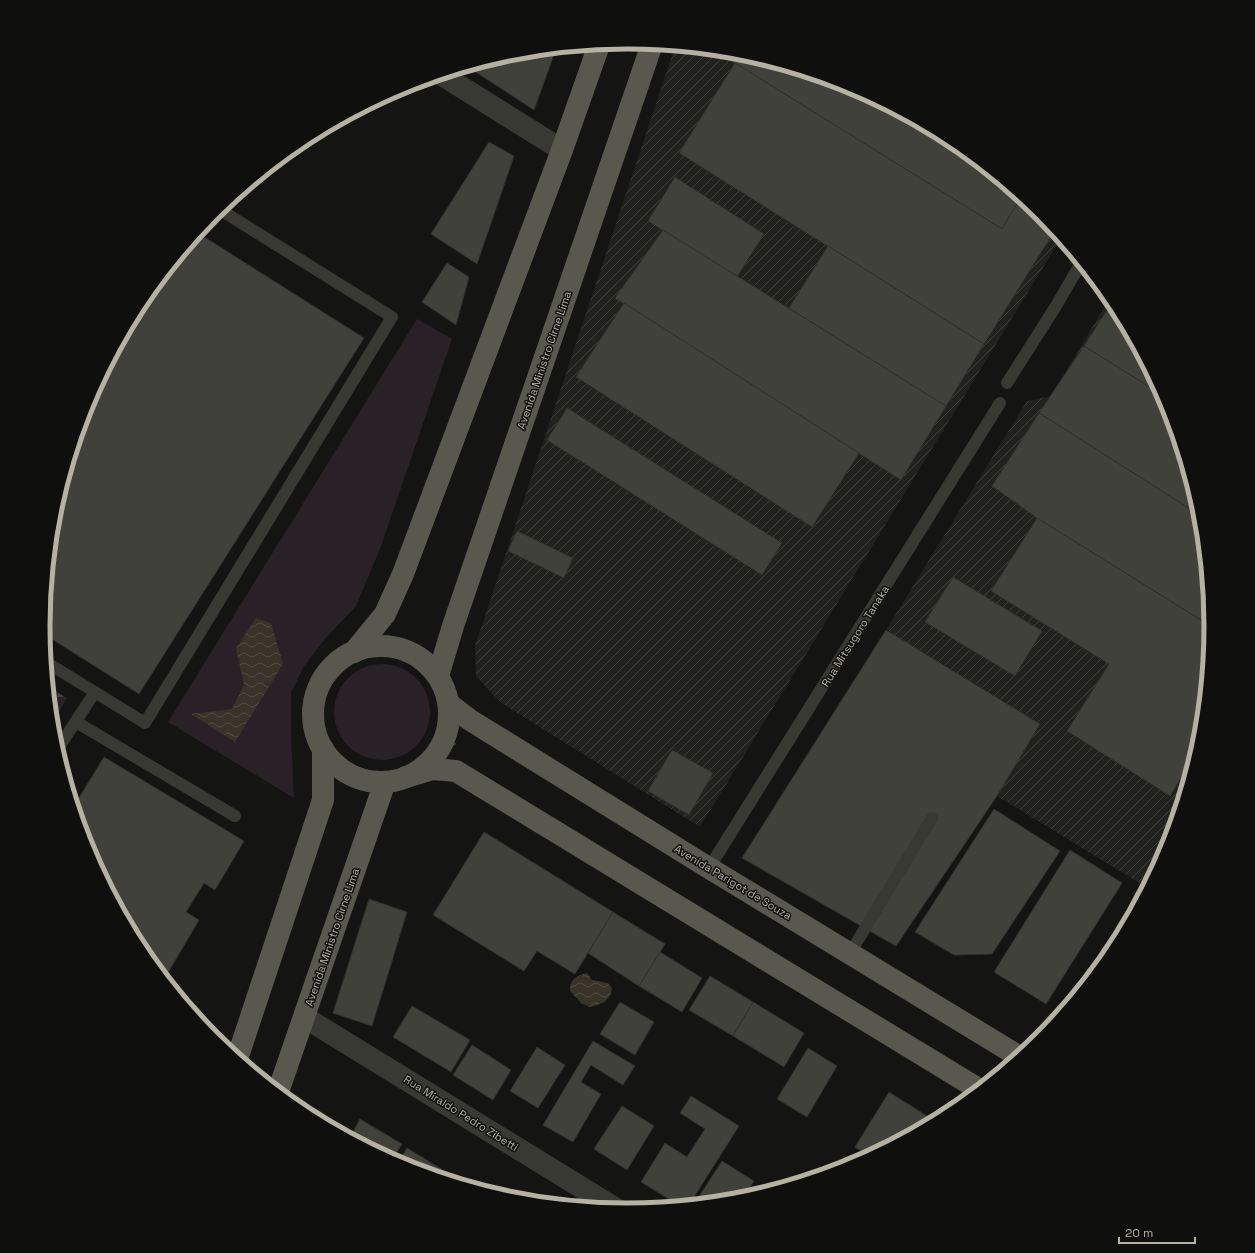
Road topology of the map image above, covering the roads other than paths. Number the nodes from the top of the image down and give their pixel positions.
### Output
1 (597, 50) edge
2 (650, 50) edge
3 (447, 78) edge
4 (562, 150) junction
5 (225, 213) edge
6 (1079, 266) edge
7 (1006, 382) dead end
8 (1000, 404) dead end
9 (354, 652) junction
10 (51, 665) edge
11 (438, 676) junction
12 (95, 692) junction
13 (449, 704) junction
14 (76, 722) junction
15 (62, 743) edge
16 (323, 749) junction
17 (396, 780) junction
18 (235, 816) dead end
19 (932, 818) dead end
20 (709, 868) junction
21 (850, 953) junction
22 (304, 1017) junction
23 (912, 1048) junction
24 (239, 1053) edge
25 (1015, 1054) edge
26 (986, 1079) edge
27 (976, 1087) edge
28 (280, 1088) edge
29 (607, 1203) edge

1 - 4 main road
2 - 11 main road, Avenida Ministro Cirne Lima
3 - 4 street
4 - 9 main road
5 - 12 lane
6 - 7 lane
8 - 20 lane, Rua Mitsugoro Tanaka
9 - 11 main road
9 - 16 main road
10 - 12 lane
11 - 13 main road
12 - 14 lane
13 - 17 main road
13 - 20 main road, Avenida Parigot de Souza
14 - 15 lane
14 - 18 lane
16 - 17 main road
16 - 24 main road
17 - 22 main road, Avenida Ministro Cirne Lima
17 - 23 main road
19 - 21 lane
20 - 21 main road, Avenida Parigot de Souza
21 - 25 main road, Avenida Parigot de Souza
22 - 28 main road, Avenida Ministro Cirne Lima
22 - 29 street, Rua Miraldo Pedro Zibetti
23 - 26 main road
23 - 27 main road

